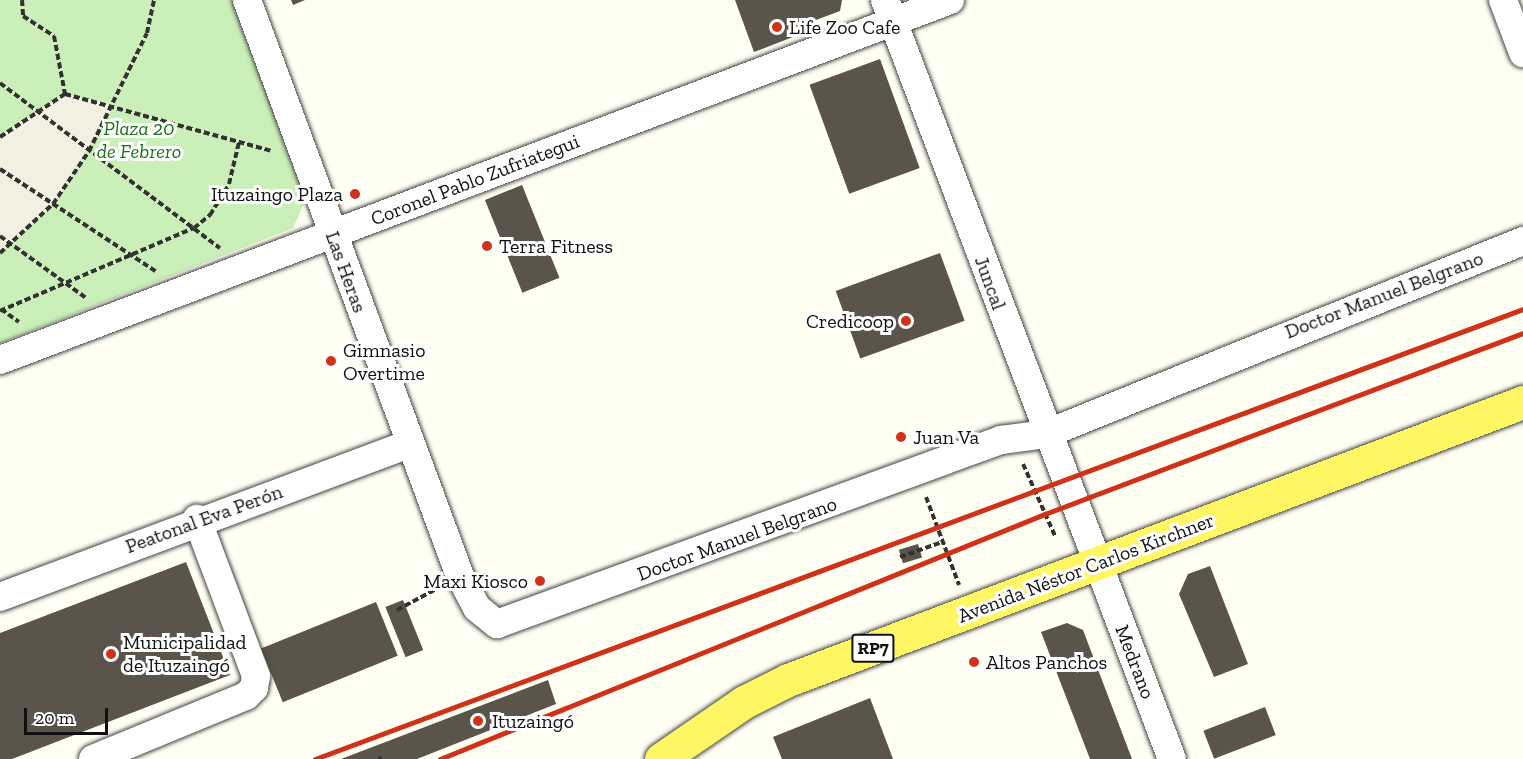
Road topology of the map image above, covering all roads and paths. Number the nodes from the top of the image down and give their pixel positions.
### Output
1 (22, 0) edge
2 (154, 0) edge
3 (247, 0) edge
4 (950, 0) edge
5 (1503, 0) edge
6 (889, 11) edge
7 (1523, 53) edge
8 (0, 83) edge
9 (65, 94) junction
10 (115, 105) junction
11 (38, 111) junction
12 (0, 137) edge
13 (239, 142) junction
14 (90, 151) junction
15 (307, 163) junction
16 (0, 169) edge
17 (53, 204) junction
18 (194, 228) junction
19 (332, 234) junction
20 (0, 236) edge
21 (1523, 241) edge
22 (11, 244) junction
23 (0, 253) edge
24 (130, 255) junction
25 (242, 264) junction
26 (66, 283) junction
27 (181, 288) junction
28 (0, 311) edge
29 (112, 315) junction
30 (0, 360) edge
31 (1523, 402) edge
32 (1042, 424) junction
33 (410, 444) junction
34 (917, 472) junction
35 (197, 519) junction
36 (942, 542) junction
37 (900, 557) dead end
38 (1098, 564) junction
39 (460, 576) junction
40 (972, 584) dead end
41 (0, 597) edge
42 (477, 608) joint
43 (397, 610) dead end
44 (93, 759) edge
45 (661, 759) edge
46 (1172, 759) edge

1 - 9 path
2 - 10 path
3 - 15 street, Las Heras
4 - 6 street, Coronel Pablo Zufriategui
5 - 7 street
6 - 19 street, Coronel Pablo Zufriategui
6 - 32 street, Juncal
8 - 11 path
9 - 10 path
9 - 11 path
10 - 13 path
10 - 14 path
11 - 12 path
11 - 14 path
13 - 15 path
13 - 18 path
14 - 17 path
14 - 18 path
15 - 19 street, Las Heras
16 - 17 path
17 - 22 path
17 - 24 path
18 - 24 path
18 - 25 path
19 - 25 street, Coronel Pablo Zufriategui
19 - 33 street, Las Heras
20 - 22 path
21 - 32 street, Doctor Manuel Belgrano
22 - 23 path
22 - 26 path
24 - 26 path
24 - 27 path
25 - 27 street, Coronel Pablo Zufriategui
26 - 28 path
26 - 29 path
27 - 29 street, Coronel Pablo Zufriategui
29 - 30 street, Coronel Pablo Zufriategui
31 - 38 main road, Avenida Néstor Carlos Kirchner / RP7
32 - 34 street, Doctor Manuel Belgrano
32 - 38 street, Juncal
33 - 35 street, Peatonal Eva Perón
33 - 39 street, Las Heras
34 - 36 path
34 - 42 street, Doctor Manuel Belgrano
35 - 41 street, Peatonal Eva Perón
35 - 44 street
36 - 37 path
36 - 40 path
38 - 45 main road, Avenida Néstor Carlos Kirchner / RP7
38 - 46 street, Medrano
39 - 42 street, Las Heras
39 - 43 path

